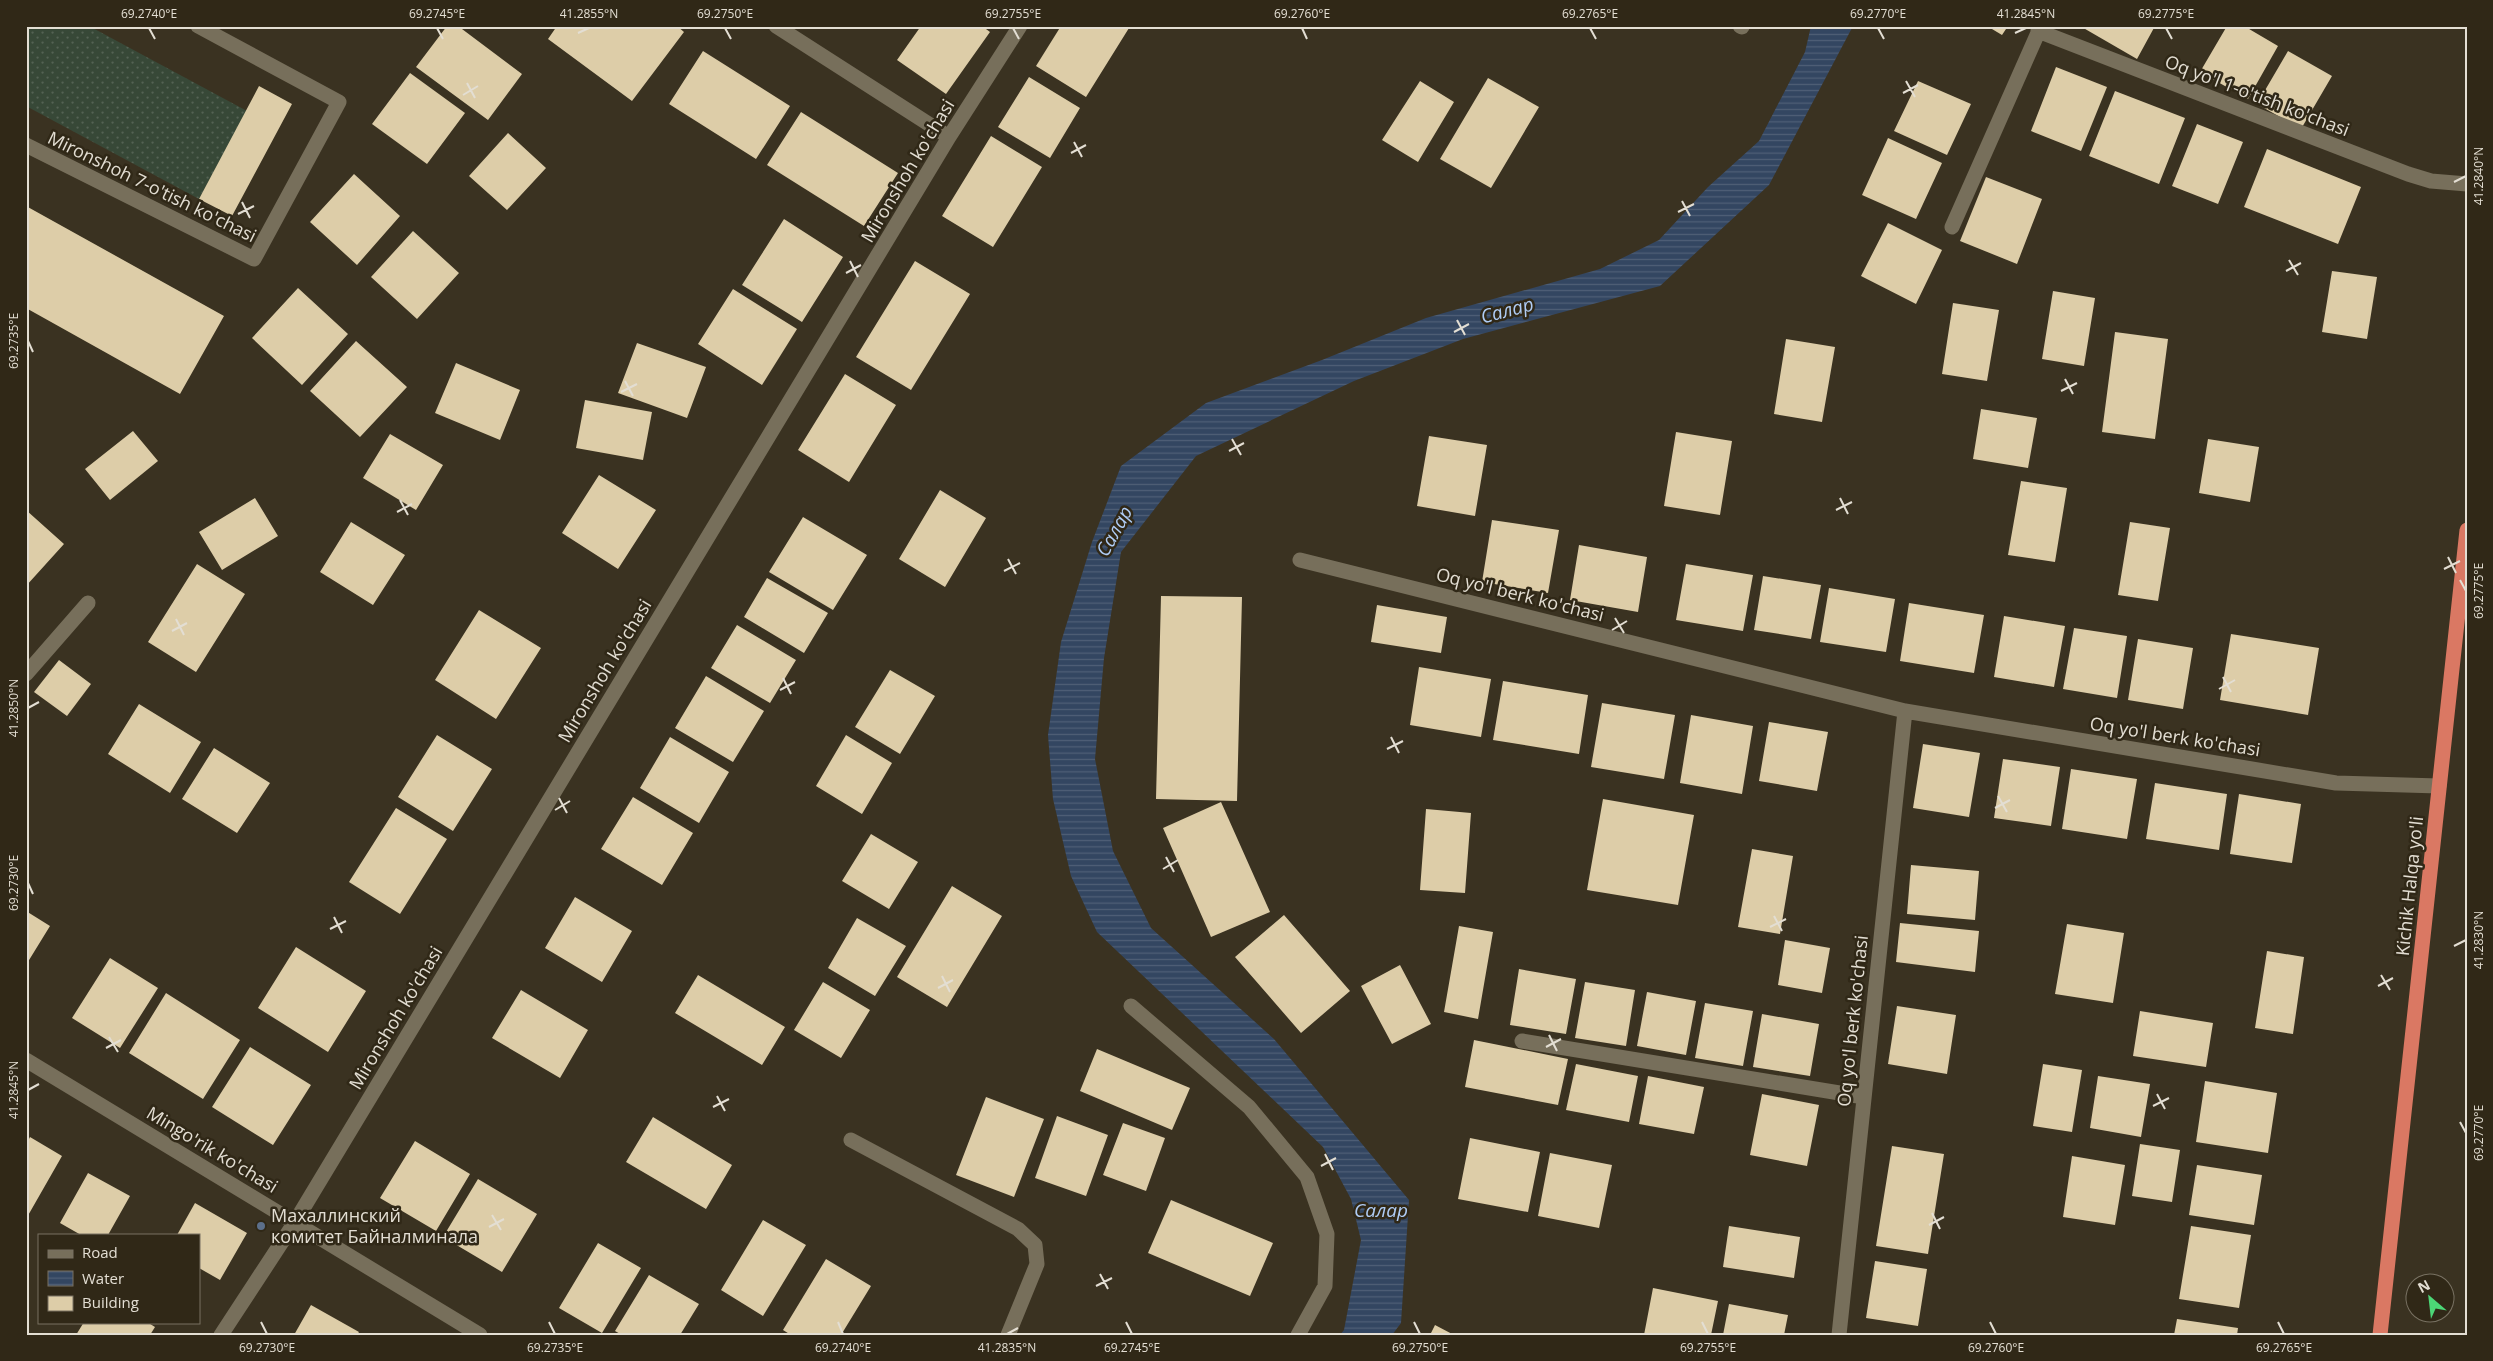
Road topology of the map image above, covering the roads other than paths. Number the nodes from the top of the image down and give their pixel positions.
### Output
1 (198, 26) edge
2 (776, 26) edge
3 (1020, 26) edge
4 (2039, 29) edge
5 (950, 137) junction
6 (26, 145) edge
7 (2467, 184) edge
8 (1952, 227) dead end
9 (2467, 530) edge
10 (1300, 560) dead end
11 (88, 603) dead end
12 (26, 674) edge
13 (1905, 711) junction
14 (2439, 786) junction
15 (1131, 1006) dead end
16 (1522, 1040) dead end
17 (26, 1060) edge
18 (1864, 1097) junction
19 (851, 1140) dead end
20 (294, 1222) junction
21 (221, 1335) edge
22 (480, 1335) edge
23 (1008, 1335) edge
24 (1298, 1335) edge
25 (1839, 1335) edge
26 (2380, 1335) edge

1 - 6 street, Mironshoh 7-o'tish ko'chasi
2 - 5 street
3 - 5 street, Mironshoh ko'chasi
4 - 7 street, Oq yo'l 1-o'tish ko'chasi
4 - 8 street, Oq yo'l 1-o'tish ko'chasi
5 - 20 street, Mironshoh ko'chasi
9 - 14 highway, Kichik Halqa yo'li
10 - 13 street, Oq yo'l berk ko'chasi
11 - 12 street
13 - 14 street, Oq yo'l berk ko'chasi
13 - 18 street, Oq yo'l berk ko'chasi
14 - 26 highway, Kichik Halqa yo'li
15 - 24 street
16 - 18 street
17 - 20 street, Mingo'rik ko'chasi
18 - 25 street, Oq yo'l berk ko'chasi
19 - 23 street
20 - 21 street, Mironshoh ko'chasi
20 - 22 street, Mingo'rik ko'chasi

